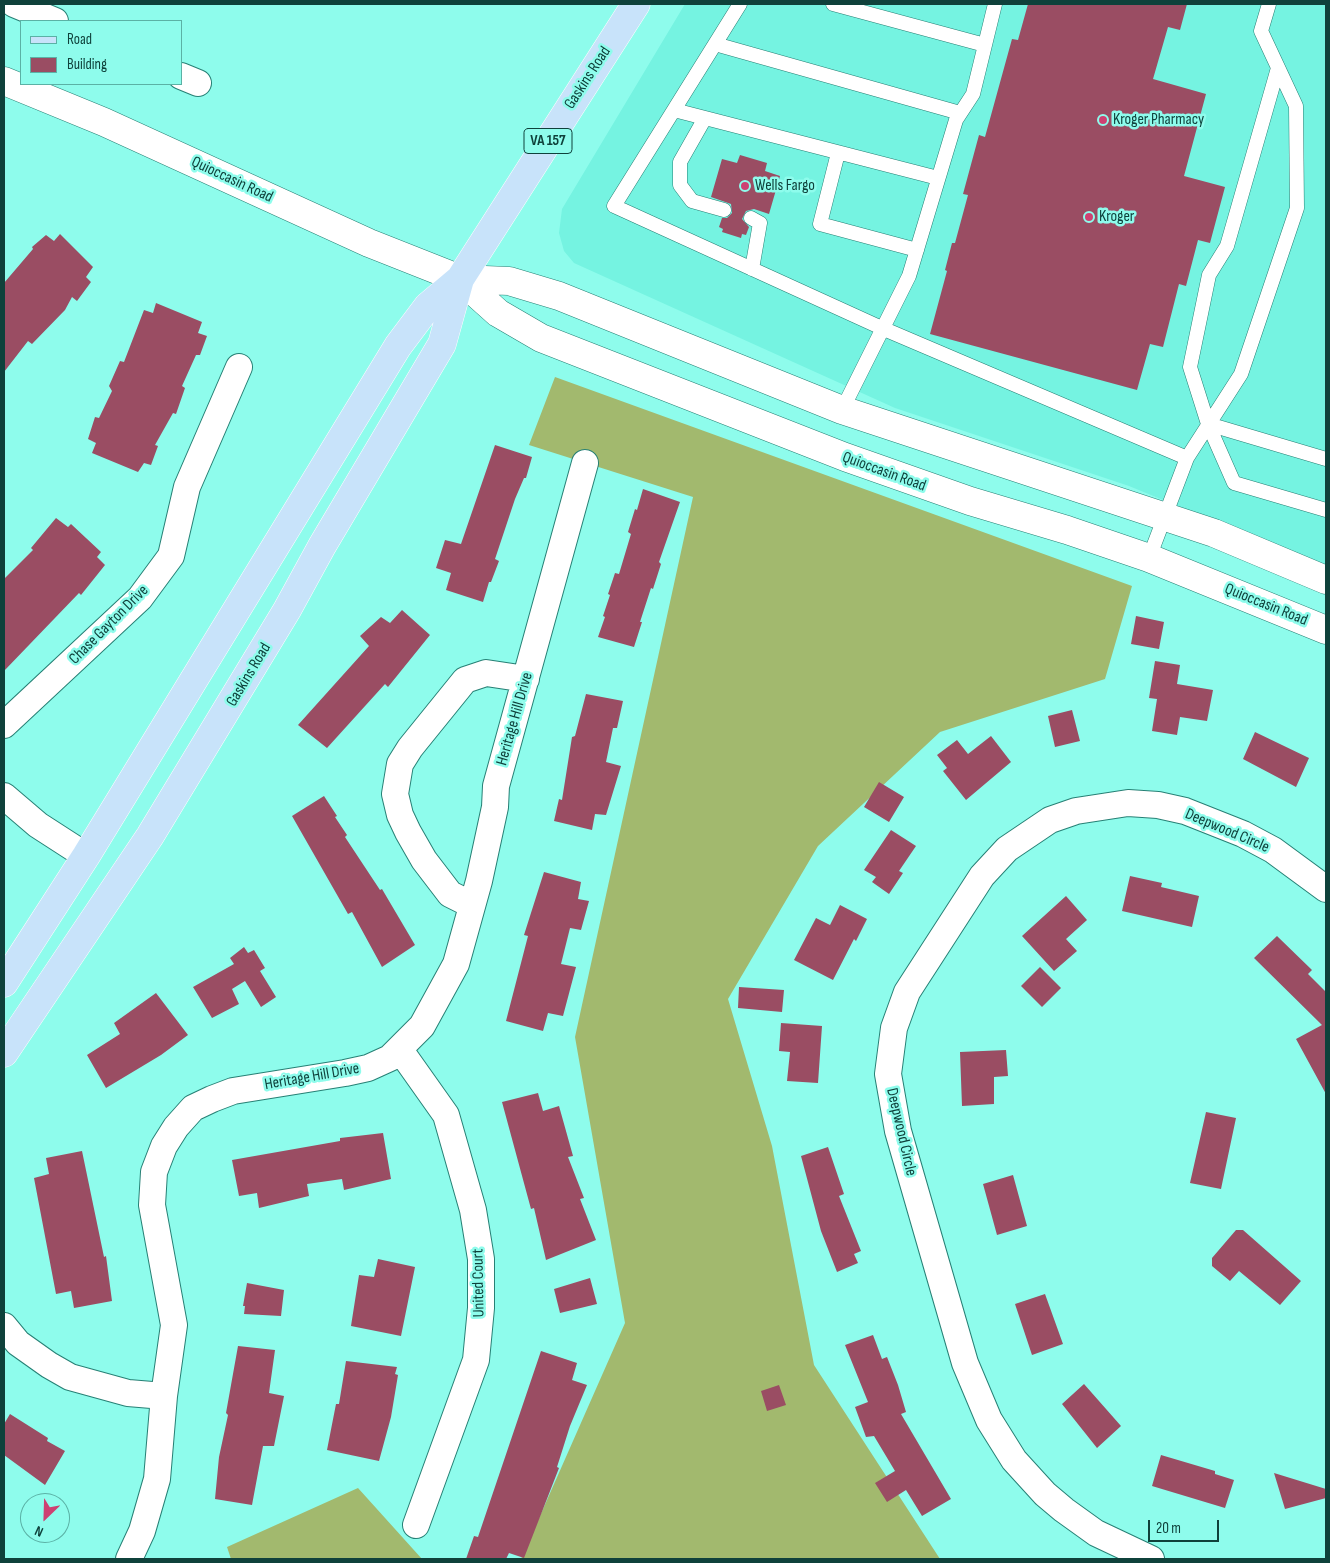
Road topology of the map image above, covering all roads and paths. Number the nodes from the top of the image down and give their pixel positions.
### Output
1 (14, 4) edge
2 (636, 4) edge
3 (740, 4) edge
4 (833, 4) edge
5 (995, 4) edge
6 (1269, 4) edge
7 (53, 20) edge
8 (715, 44) junction
9 (985, 45) junction
10 (1278, 68) junction
11 (4, 81) edge
12 (674, 110) junction
13 (960, 113) junction
14 (705, 118) junction
15 (838, 153) junction
16 (938, 178) junction
17 (724, 210) dead end
18 (751, 218) dead end
19 (917, 250) junction
20 (752, 269) junction
21 (460, 279) junction
22 (884, 329) junction
23 (238, 367) dead end
24 (842, 410) junction
25 (1208, 424) junction
26 (1187, 458) junction
27 (1326, 459) edge
28 (585, 463) dead end
29 (1326, 510) edge
30 (1165, 516) junction
31 (1149, 558) junction
32 (1326, 580) edge
33 (1326, 630) edge
34 (526, 679) junction
35 (4, 725) edge
36 (4, 796) edge
37 (86, 856) junction
38 (1326, 889) edge
39 (472, 904) junction
40 (4, 983) edge
41 (400, 1050) junction
42 (4, 1053) edge
43 (4, 1326) edge
44 (164, 1396) junction
45 (416, 1525) dead end
46 (129, 1559) edge
47 (1152, 1559) edge

1 - 7 street
2 - 21 main road, Gaskins Road / VA 157
3 - 8 lane
4 - 9 lane
5 - 9 lane
6 - 10 lane
8 - 12 lane
8 - 13 lane
9 - 13 lane
10 - 25 lane
10 - 25 lane
11 - 21 main road, Quioccasin Road
12 - 14 lane
12 - 20 lane
13 - 16 lane
14 - 15 lane
14 - 17 lane
15 - 16 lane
15 - 19 lane
16 - 19 lane
18 - 20 lane
19 - 22 lane
20 - 22 lane
21 - 24 main road, Quioccasin Road
21 - 31 main road, Quioccasin Road
21 - 37 main road, Gaskins Road
21 - 42 main road, Gaskins Road
22 - 24 lane
22 - 26 lane
23 - 35 street, Chase Gayton Drive
24 - 30 main road, Quioccasin Road
25 - 26 lane
25 - 27 lane
25 - 29 lane
26 - 30 lane
28 - 34 street, Heritage Hill Drive
30 - 31 lane
30 - 32 main road, Quioccasin Road
31 - 33 main road, Quioccasin Road
34 - 39 street, Heritage Hill Drive
34 - 39 street
36 - 37 street
37 - 40 main road, Gaskins Road
38 - 47 street, Deepwood Circle
39 - 41 street, Heritage Hill Drive
41 - 44 street, Heritage Hill Drive
41 - 45 street, United Court
43 - 44 street
44 - 46 street, Heritage Hill Drive

